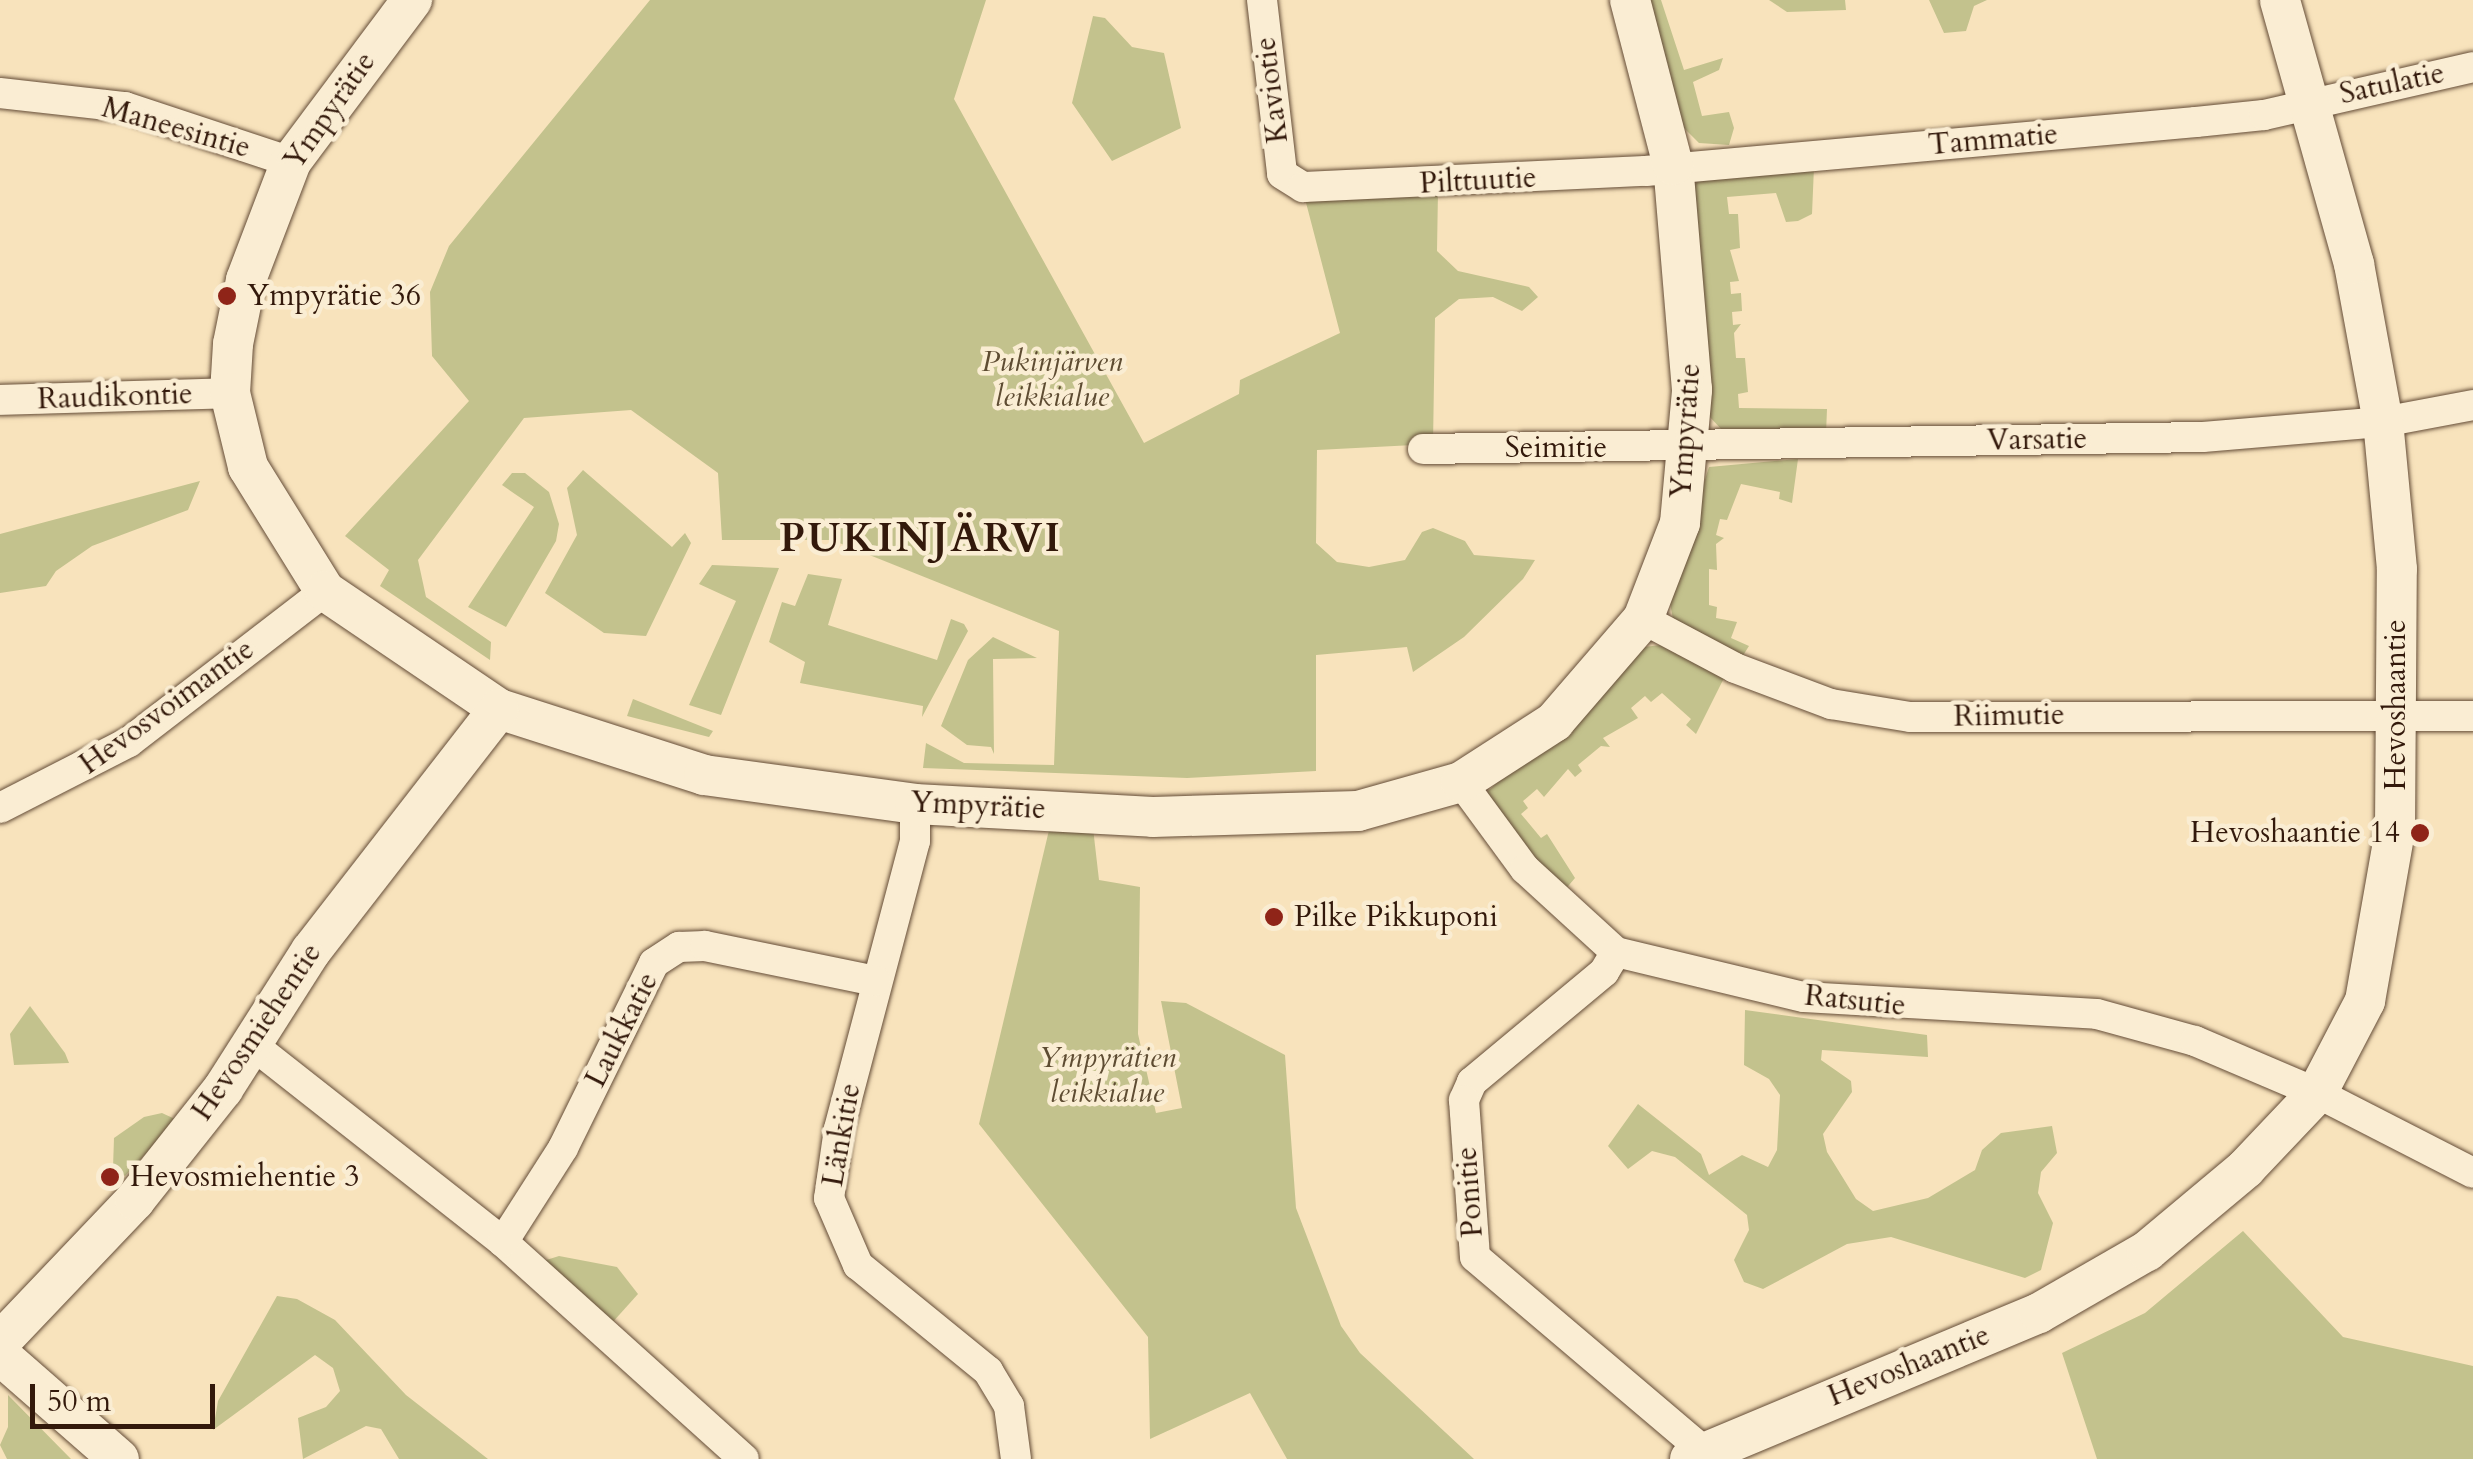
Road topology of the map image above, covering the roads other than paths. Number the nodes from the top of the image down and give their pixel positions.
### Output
1 (412, 0) edge
2 (1262, 0) edge
3 (1630, 0) edge
4 (2280, 0) edge
5 (2473, 67) edge
6 (0, 93) edge
7 (2312, 104) junction
8 (291, 162) junction
9 (1673, 165) junction
10 (1283, 180) joint
11 (230, 392) junction
12 (0, 400) edge
13 (2473, 405) edge
14 (2383, 422) junction
15 (1690, 447) junction
16 (1422, 449) dead end
17 (325, 591) junction
18 (1643, 619) junction
19 (499, 709) junction
20 (2395, 716) junction
21 (2473, 716) edge
22 (1460, 782) junction
23 (915, 804) junction
24 (0, 808) edge
25 (1616, 952) junction
26 (875, 981) junction
27 (254, 1046) junction
28 (2317, 1092) junction
29 (2473, 1173) edge
30 (503, 1242) junction
31 (0, 1342) edge
32 (0, 1355) edge
33 (1698, 1456) edge
34 (119, 1459) edge
35 (744, 1459) edge
36 (1016, 1459) edge

1 - 8 street, Ympyrätie
2 - 10 street, Kaviotie
3 - 9 street, Ympyrätie
4 - 7 street, Hevoshaantie
5 - 7 street, Satulatie
6 - 8 street, Maneesintie
7 - 9 street, Tammatie
7 - 14 street, Hevoshaantie
8 - 11 street, Ympyrätie
9 - 10 street, Pilttuutie
9 - 15 street, Ympyrätie
11 - 12 street, Raudikontie
11 - 17 street, Ympyrätie
13 - 14 street
14 - 15 street, Varsatie
14 - 20 street, Hevoshaantie
15 - 16 street, Seimitie
15 - 18 street, Ympyrätie
17 - 19 street, Ympyrätie
17 - 24 street, Hevosvoimantie
18 - 20 street, Riimutie
18 - 22 street, Ympyrätie
19 - 23 street, Ympyrätie
19 - 27 street, Hevosmiehentie
20 - 21 street, Riimutie
20 - 28 street, Hevoshaantie
22 - 23 street, Ympyrätie
22 - 25 street, Ratsutie
23 - 26 street, Länkitie
25 - 28 street, Ratsutie
25 - 33 street, Ponitie
26 - 30 street, Laukkatie
26 - 36 street, Länkitie
27 - 30 street
27 - 31 street, Hevosmiehentie
28 - 29 street, Ratsutie
28 - 33 street, Hevoshaantie
30 - 35 street
32 - 34 street

